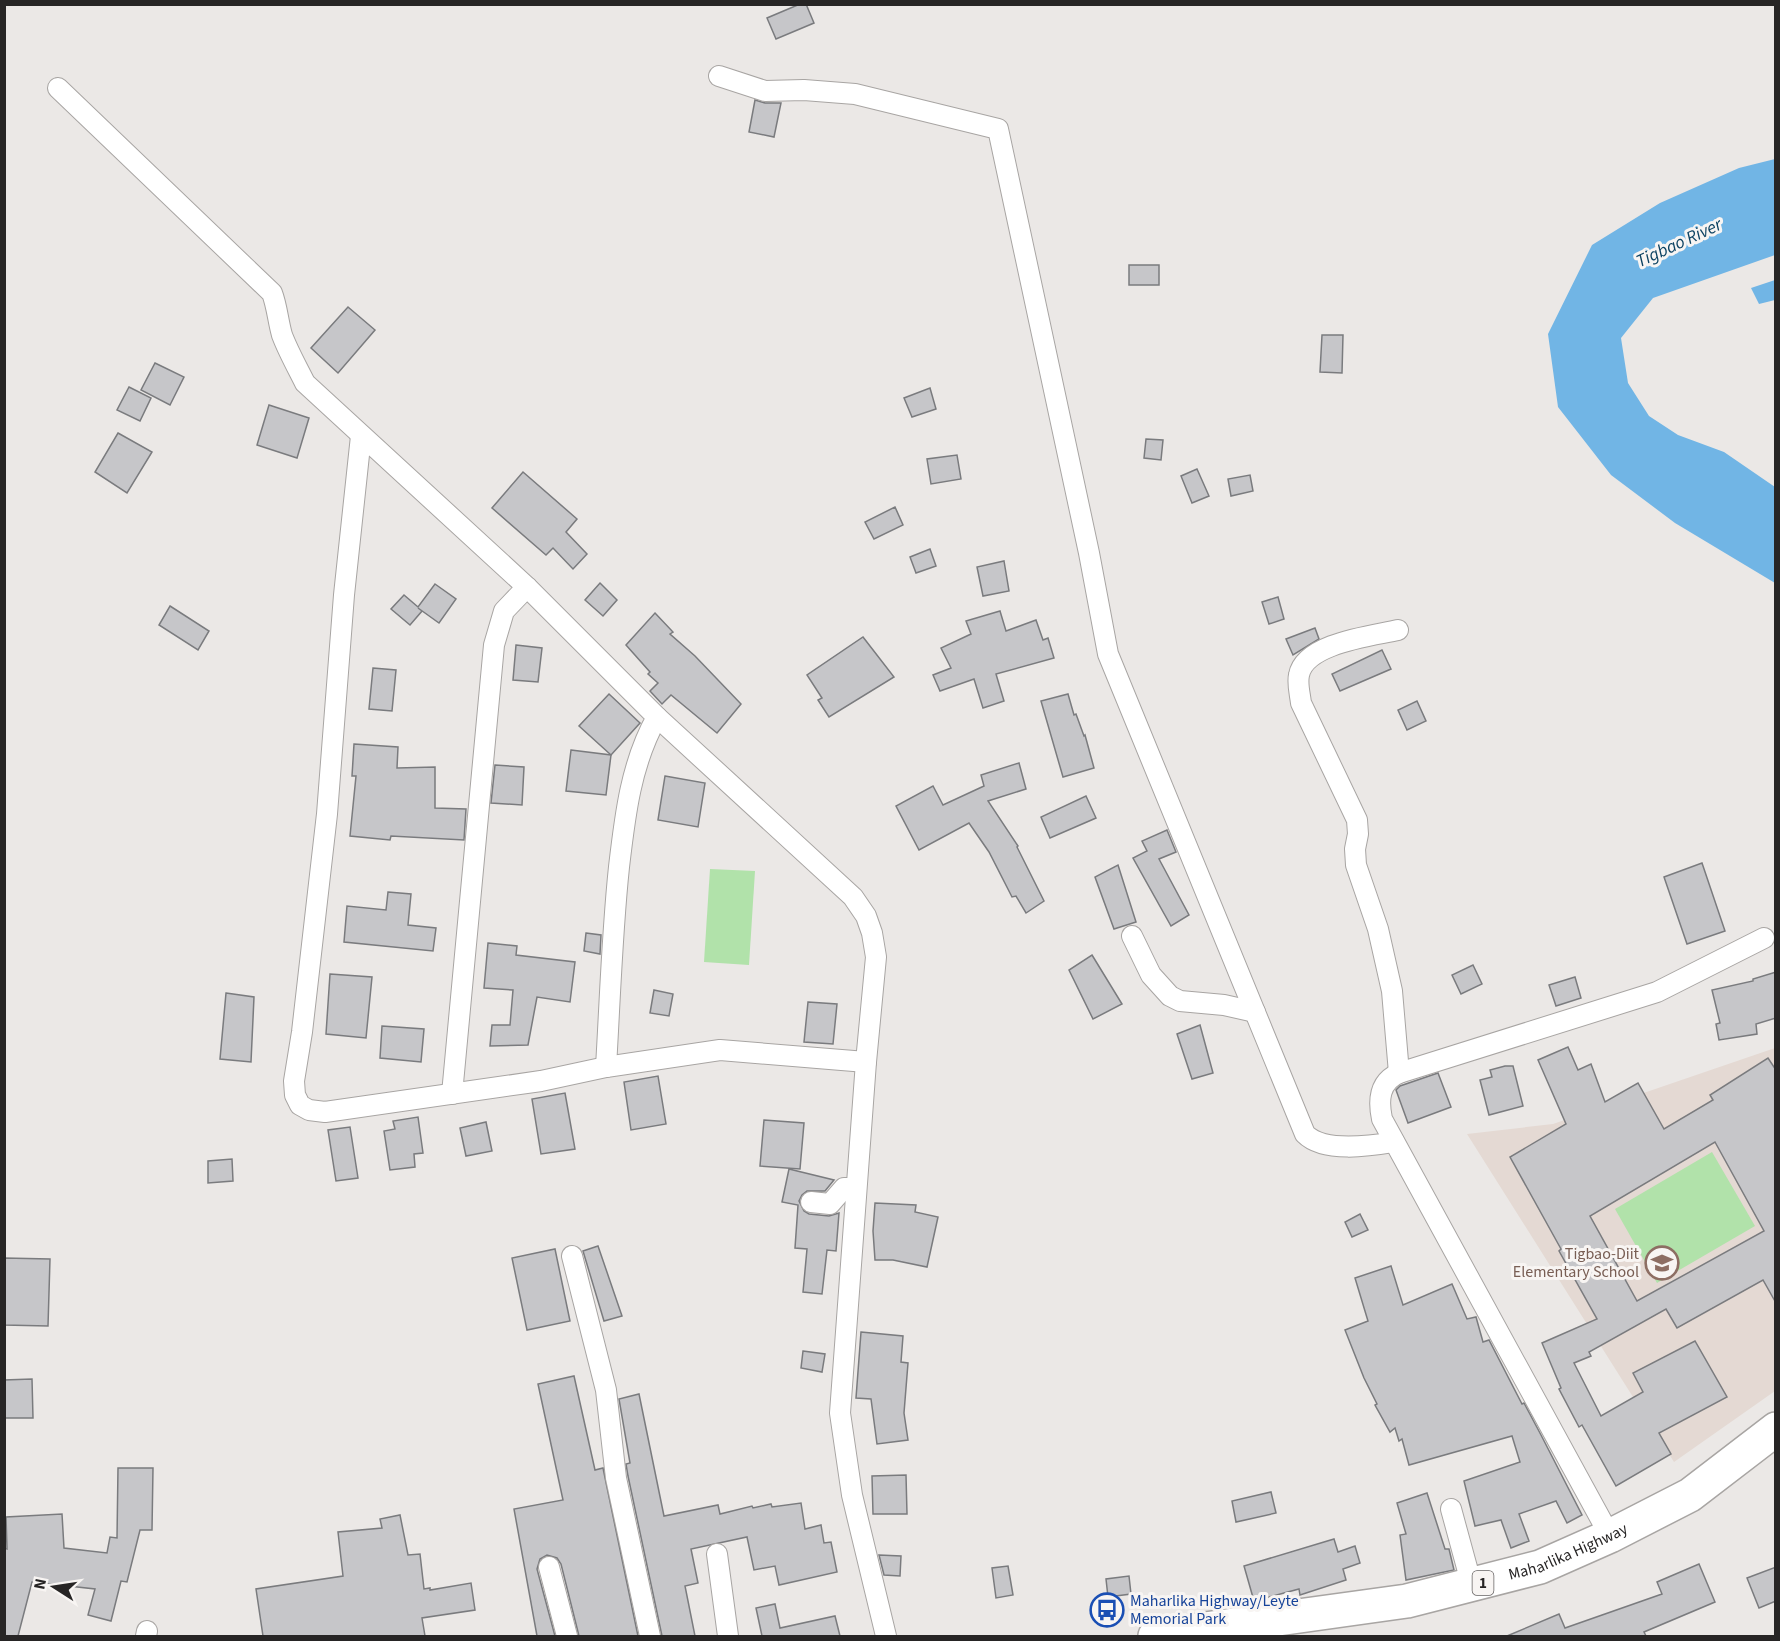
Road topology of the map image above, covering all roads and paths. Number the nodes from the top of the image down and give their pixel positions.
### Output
1 (719, 76) dead end
2 (58, 88) dead end
3 (362, 436) junction
4 (527, 587) junction
5 (1398, 630) dead end
6 (657, 717) junction
7 (1132, 936) dead end
8 (1764, 938) dead end
9 (1255, 1012) junction
10 (866, 1062) junction
11 (606, 1067) junction
12 (1399, 1073) junction
13 (452, 1094) junction
14 (1394, 1142) junction
15 (856, 1188) junction
16 (811, 1202) dead end
17 (572, 1256) dead end
18 (1776, 1429) edge
19 (1451, 1509) dead end
20 (1610, 1536) junction
21 (717, 1554) dead end
22 (549, 1567) dead end
23 (1472, 1586) junction
24 (1213, 1633) edge
25 (567, 1636) edge
26 (650, 1636) edge
27 (728, 1636) edge
28 (886, 1636) edge
29 (1155, 1636) edge

1 - 9 street
2 - 3 street
3 - 4 street
3 - 13 street
4 - 6 street
4 - 13 street
5 - 12 street
6 - 10 street
6 - 11 street
7 - 9 street
8 - 12 street
9 - 14 street
10 - 11 street
10 - 15 street
11 - 13 street
12 - 14 street
14 - 20 street
15 - 16 street
15 - 28 street
17 - 26 street
18 - 20 highway, Maharlika Highway / 1
19 - 23 street
20 - 23 highway, Maharlika Highway / 1
21 - 27 street
22 - 25 street
23 - 24 highway, Maharlika Highway / 1
24 - 29 highway, Maharlika Highway / 1

